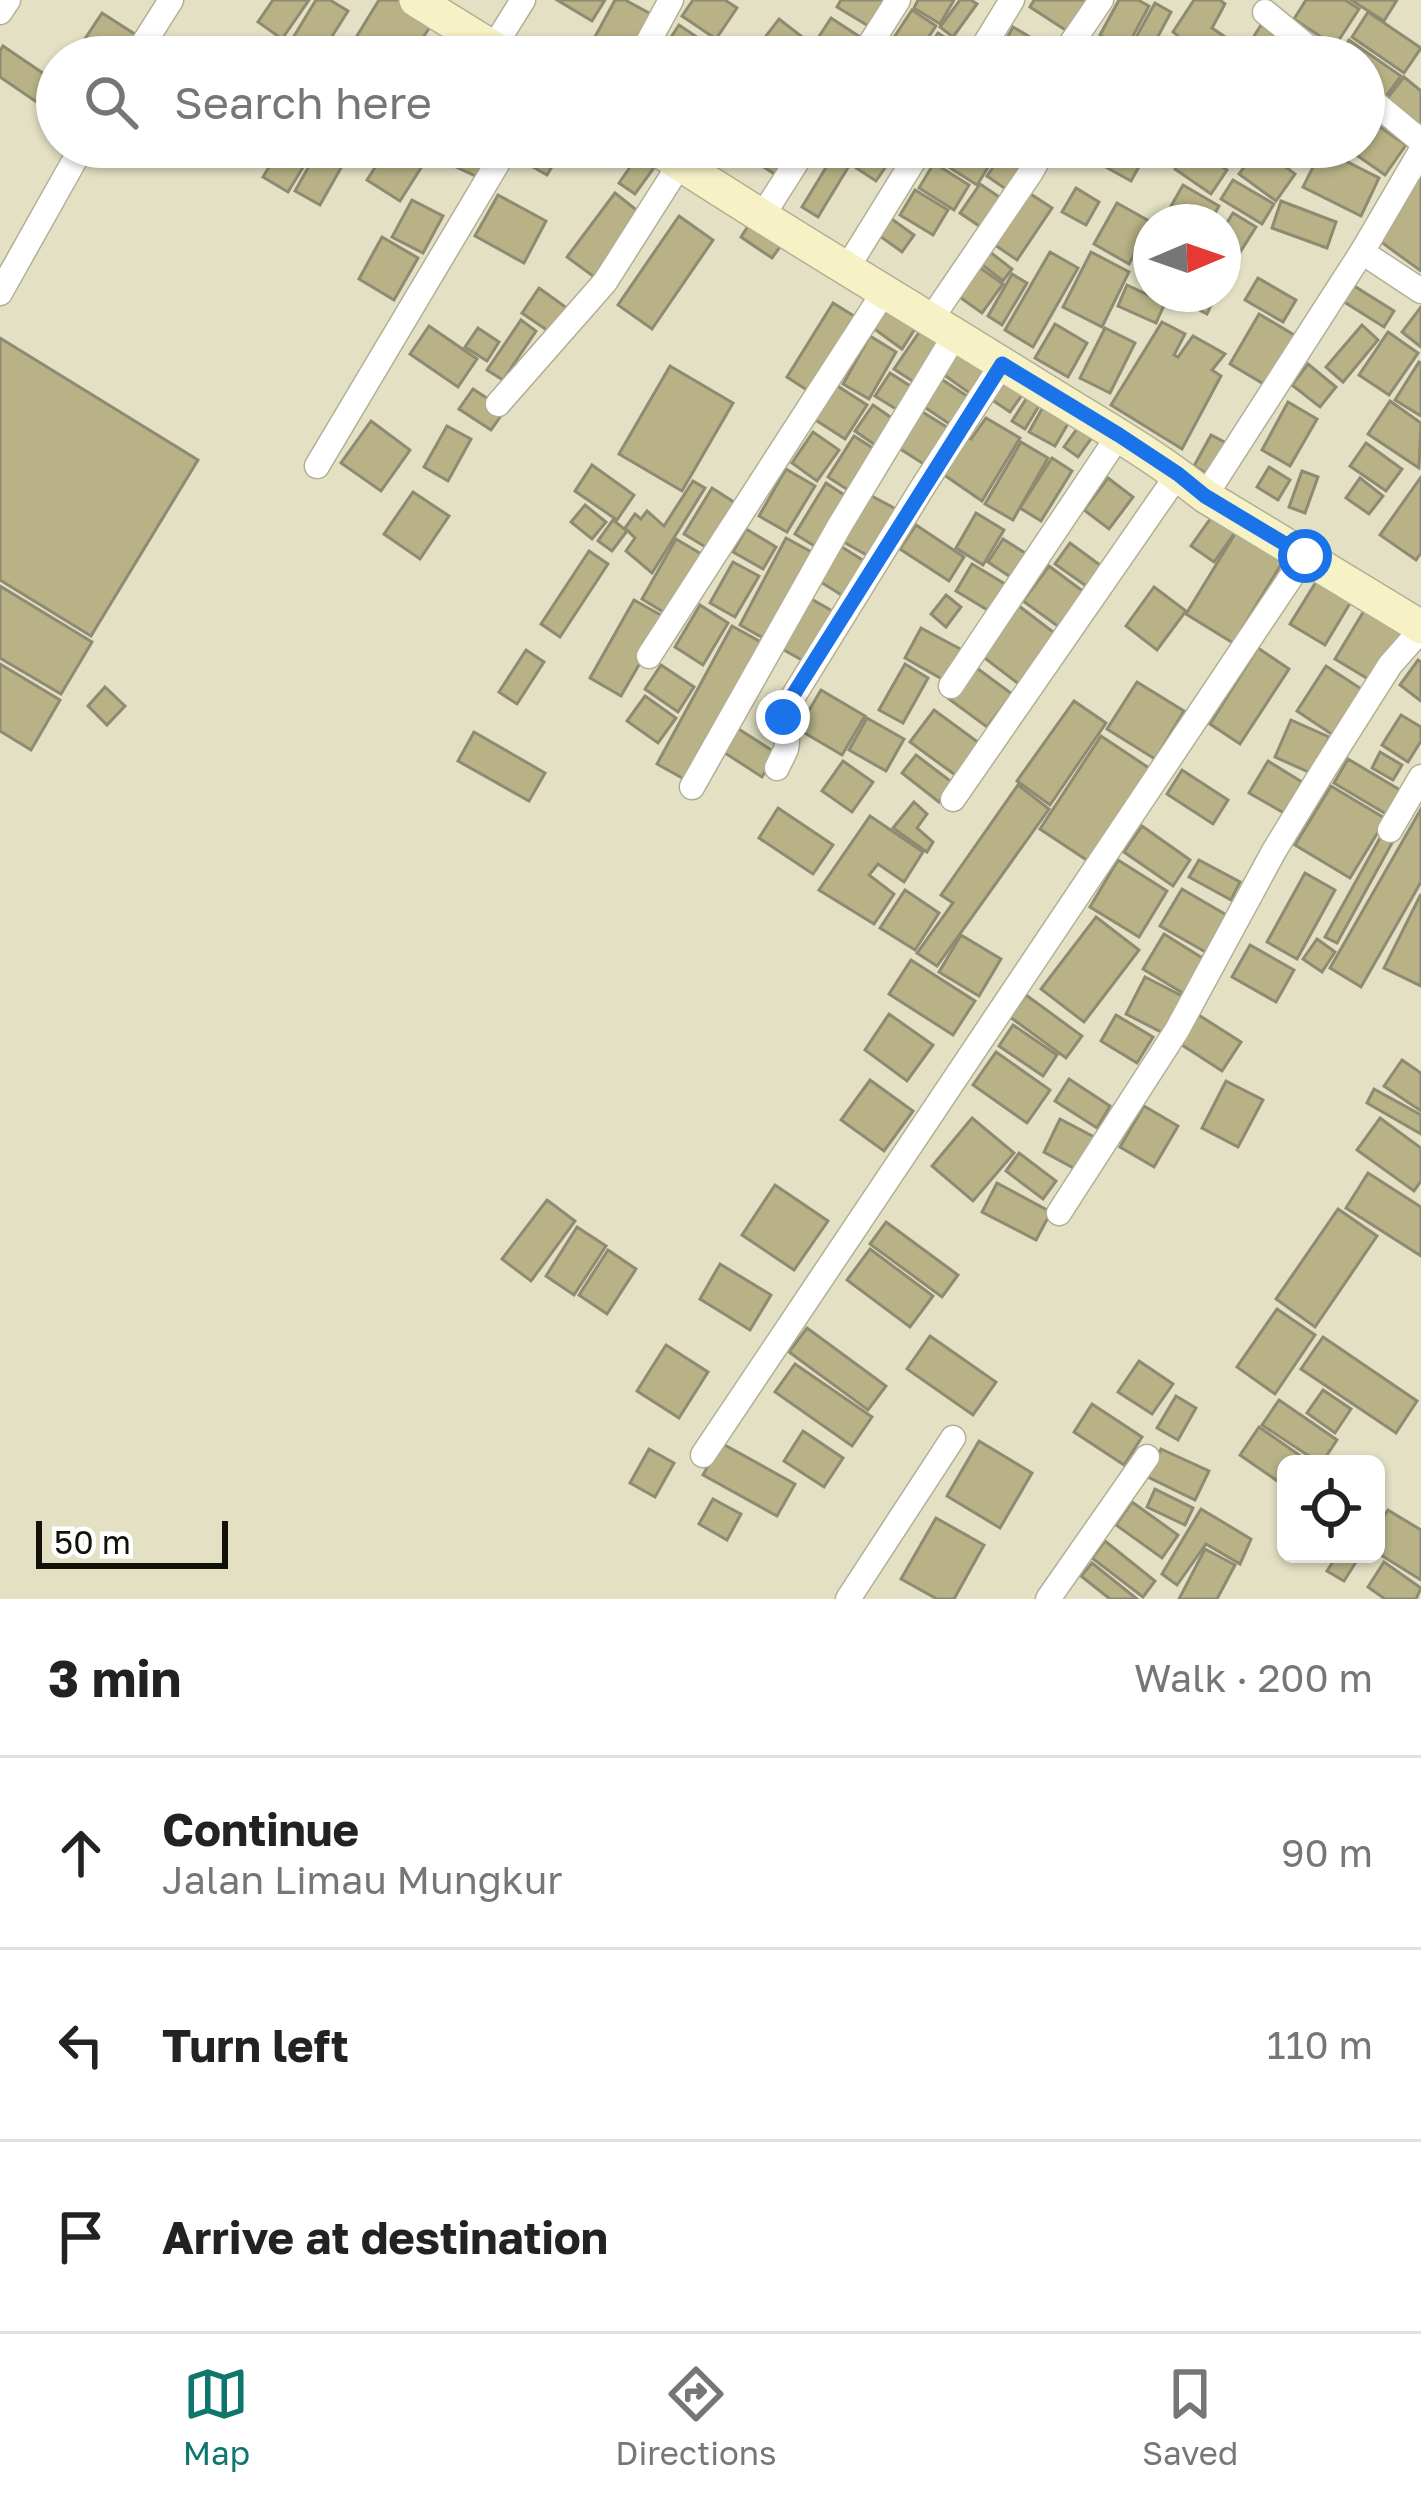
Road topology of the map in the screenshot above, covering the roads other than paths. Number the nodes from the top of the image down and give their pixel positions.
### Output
1 (8, 0) edge
2 (171, 0) edge
3 (416, 0) edge
4 (523, 0) edge
5 (671, 0) edge
6 (898, 0) edge
7 (1012, 0) edge
8 (1101, 0) edge
9 (0, 12) edge
10 (1265, 12) dead end
11 (148, 36) edge
12 (475, 36) edge
13 (508, 36) edge
14 (651, 36) edge
15 (875, 36) edge
16 (990, 36) edge
17 (1076, 36) edge
18 (1294, 36) edge
19 (1385, 111) edge
20 (1421, 141) edge
21 (1421, 151) edge
22 (70, 168) edge
23 (495, 168) edge
24 (661, 168) edge
25 (685, 168) edge
26 (793, 168) edge
27 (909, 168) edge
28 (1033, 168) edge
29 (761, 218) junction
30 (1362, 252) junction
31 (847, 268) junction
32 (1421, 291) edge
33 (884, 292) junction
34 (0, 293) edge
35 (943, 327) junction
36 (1002, 364) junction
37 (498, 404) dead end
38 (1119, 435) junction
39 (317, 466) dead end
40 (1178, 474) junction
41 (1205, 496) junction
42 (1305, 556) junction
43 (1421, 628) edge
44 (650, 656) dead end
45 (951, 686) dead end
46 (777, 768) dead end
47 (1421, 777) edge
48 (692, 787) dead end
49 (953, 799) dead end
50 (1390, 830) dead end
51 (1059, 1213) dead end
52 (953, 1438) dead end
53 (703, 1455) dead end
54 (1147, 1457) dead end
55 (848, 1599) edge
56 (1048, 1599) edge

1 - 9 street
2 - 11 street
3 - 12 street
4 - 13 street
5 - 14 street
6 - 15 street
7 - 16 street
8 - 17 street
10 - 18 street
19 - 20 street
21 - 30 street
22 - 34 street
23 - 39 street
24 - 37 street
25 - 29 street
26 - 29 street
27 - 31 street
28 - 35 street
29 - 31 street
30 - 32 street
30 - 41 street
31 - 33 street
33 - 35 street
33 - 44 street
35 - 36 street
35 - 48 street
36 - 38 street
36 - 46 street
38 - 40 street
38 - 45 street
40 - 41 street
40 - 49 street
41 - 42 street
42 - 43 street
42 - 53 street
43 - 51 street
47 - 50 street
52 - 55 street
54 - 56 street

